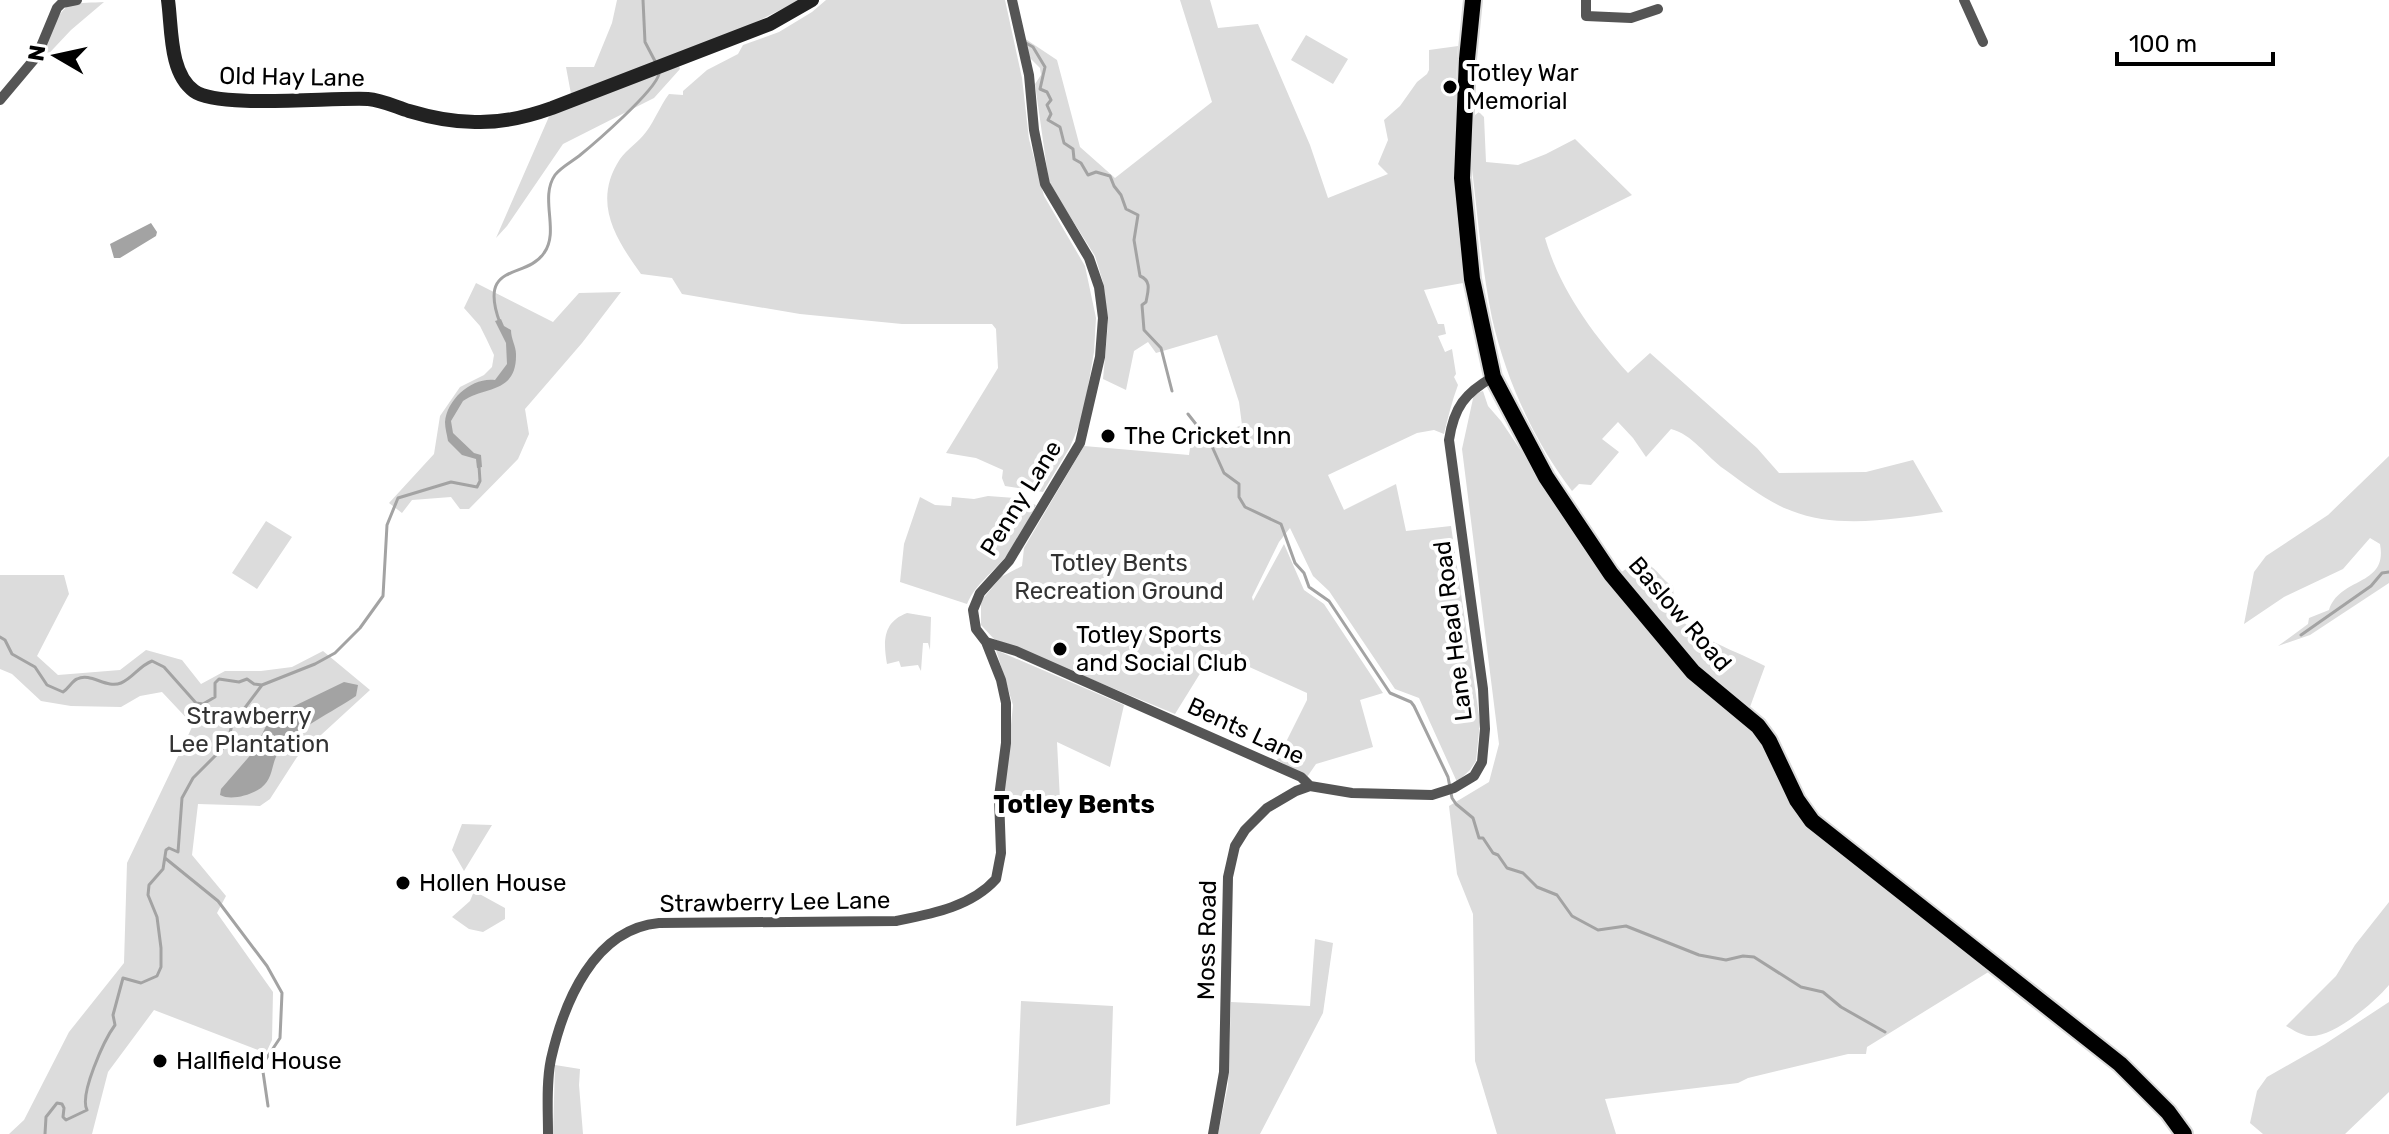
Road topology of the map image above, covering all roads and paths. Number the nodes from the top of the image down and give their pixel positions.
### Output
1 (76, 0) edge
2 (168, 0) edge
3 (812, 0) edge
4 (1012, 0) edge
5 (1473, 0) edge
6 (1586, 0) edge
7 (1964, 0) edge
8 (58, 2) edge
9 (1658, 9) dead end
10 (1983, 42) dead end
11 (0, 100) edge
12 (1493, 377) junction
13 (986, 642) junction
14 (1310, 786) junction
15 (548, 1134) edge
16 (1213, 1134) edge
17 (2184, 1134) edge

1 - 8 street
2 - 3 street, Old Hay Lane
4 - 13 street, Penny Lane
5 - 12 main road, Baslow Road
6 - 9 street
7 - 10 street
8 - 11 street
12 - 14 street, Lane Head Road
12 - 17 main road, Baslow Road
13 - 14 street, Bents Lane
13 - 15 street, Strawberry Lee Lane
14 - 16 street, Moss Road

